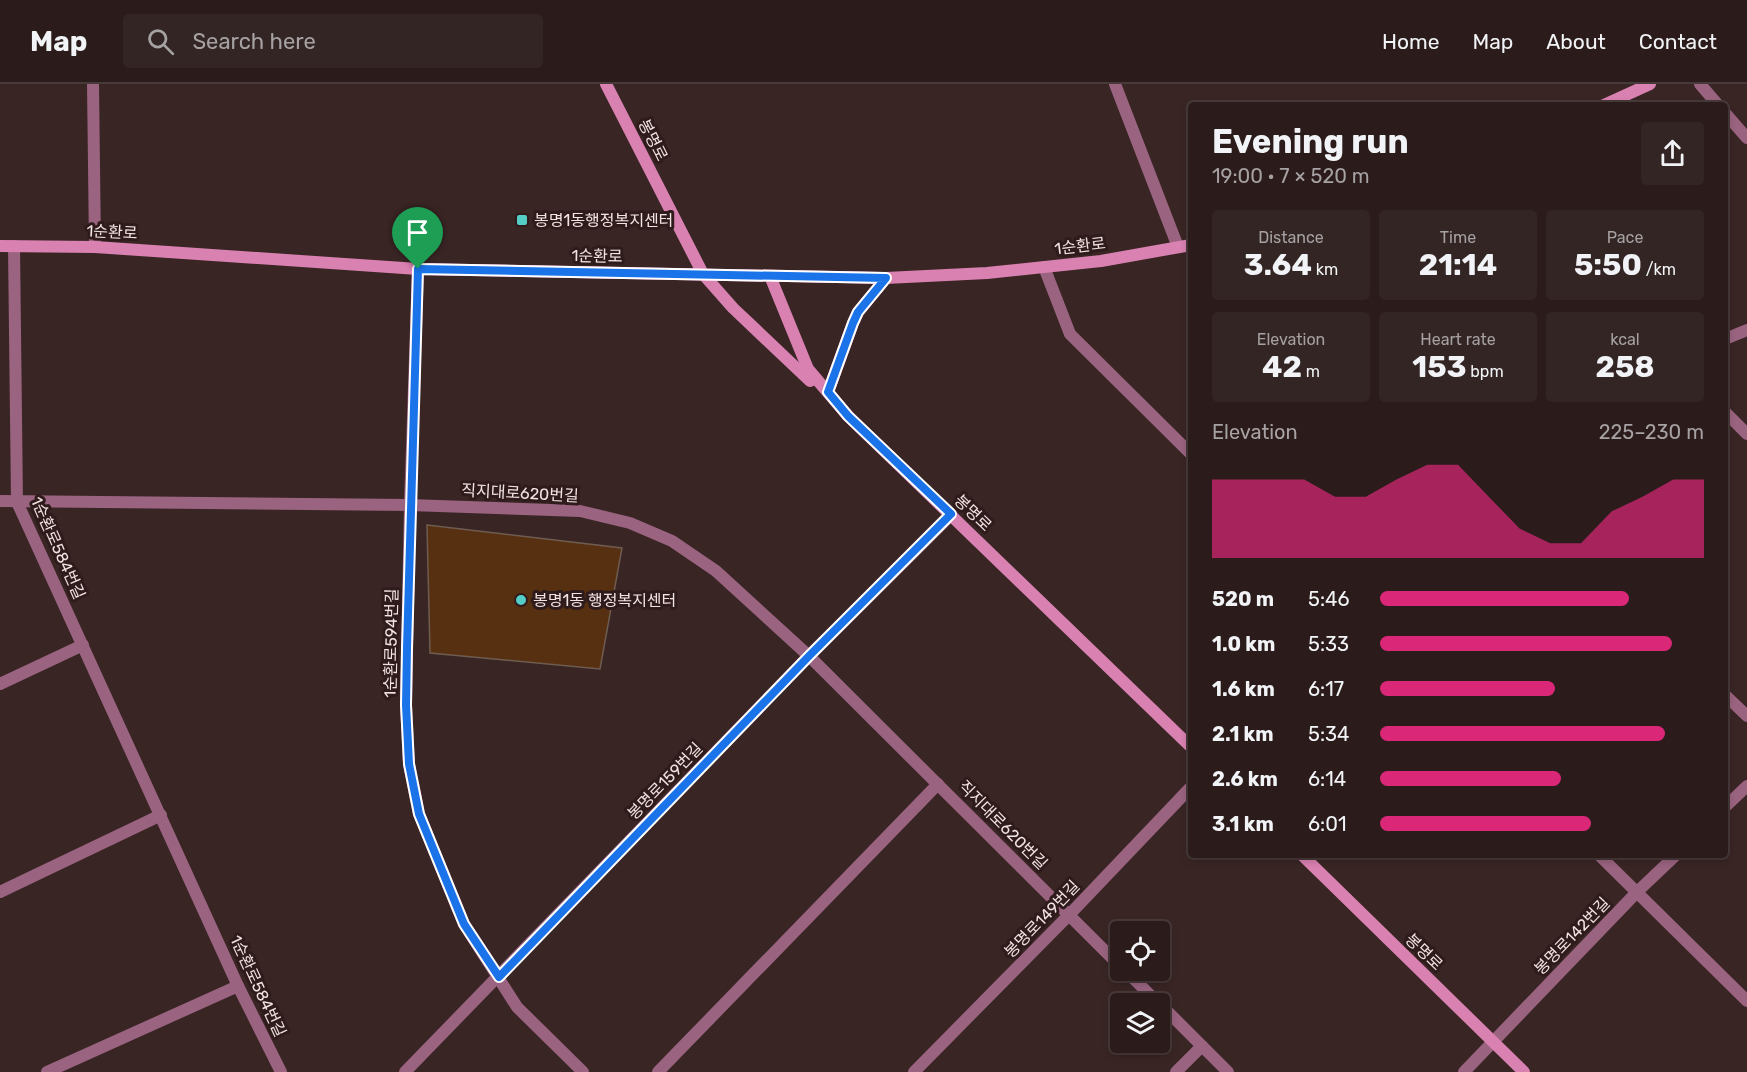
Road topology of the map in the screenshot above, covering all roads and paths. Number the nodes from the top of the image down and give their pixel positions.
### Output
1 (93, 84) edge
2 (606, 84) edge
3 (1115, 84) edge
4 (1650, 84) edge
5 (1700, 84) edge
6 (1611, 102) edge
7 (1715, 102) edge
8 (1728, 116) edge
9 (1747, 138) edge
10 (0, 246) edge
11 (14, 246) junction
12 (1185, 246) edge
13 (95, 247) junction
14 (1044, 267) junction
15 (418, 269) junction
16 (703, 274) junction
17 (770, 276) junction
18 (886, 278) junction
19 (1747, 330) edge
20 (1728, 338) edge
21 (828, 392) junction
22 (1728, 415) edge
23 (848, 416) junction
24 (1747, 434) edge
25 (1188, 451) edge
26 (0, 501) edge
27 (17, 501) junction
28 (410, 505) junction
29 (951, 514) junction
30 (83, 645) junction
31 (809, 656) junction
32 (0, 684) edge
33 (1728, 698) edge
34 (1747, 716) edge
35 (1188, 744) edge
36 (938, 784) junction
37 (1747, 786) edge
38 (1188, 790) edge
39 (1728, 804) edge
40 (161, 815) junction
41 (1305, 858) edge
42 (1602, 858) edge
43 (1673, 858) edge
44 (0, 892) edge
45 (1637, 892) junction
46 (1069, 915) junction
47 (1110, 956) edge
48 (499, 977) junction
49 (1136, 981) edge
50 (238, 986) junction
51 (1148, 993) edge
52 (1747, 1001) edge
53 (1170, 1015) edge
54 (1493, 1042) junction
55 (1202, 1046) junction
56 (61, 1069) edge
57 (47, 1072) edge
58 (280, 1072) edge
59 (405, 1072) edge
60 (583, 1072) edge
61 (658, 1072) edge
62 (914, 1072) edge
63 (1176, 1072) edge
64 (1228, 1072) edge
65 (1464, 1072) edge
66 (1524, 1072) edge

1 - 13 street
2 - 16 street, 봉명로
3 - 12 street
4 - 6 street
5 - 7 street
8 - 9 street
10 - 11 street, 1순환로
11 - 13 street, 1순환로
11 - 27 street, 1순환로584번길
12 - 14 street, 1순환로
13 - 15 street, 1순환로
14 - 18 street, 1순환로
14 - 25 street
15 - 16 street, 1순환로
15 - 28 street, 1순환로594번길
16 - 17 street, 1순환로
16 - 23 street, 봉명로
17 - 18 street, 1순환로
17 - 21 street, 봉명로
18 - 21 street
19 - 20 street
21 - 23 street, 봉명로
22 - 24 street
23 - 29 street, 봉명로
26 - 27 street, 직지대로620번길
27 - 28 street, 직지대로620번길
27 - 30 street, 1순환로584번길
28 - 31 street, 직지대로620번길
28 - 48 street, 1순환로594번길
29 - 31 street, 봉명로159번길
29 - 35 street, 봉명로
30 - 32 street
30 - 40 street, 1순환로584번길
31 - 36 street, 직지대로620번길
31 - 48 street, 봉명로159번길
33 - 34 street
36 - 46 street, 직지대로620번길
36 - 61 street, 직지대로620번길
37 - 39 street
38 - 46 street, 봉명로149번길
40 - 44 street
40 - 50 street, 1순환로584번길
41 - 54 street, 봉명로
42 - 45 street
43 - 45 street, 봉명로142번길
45 - 52 street
45 - 54 street, 봉명로142번길
46 - 47 street, 직지대로620번길
46 - 62 street, 봉명로149번길
48 - 59 street, 봉명로159번길
48 - 60 street, 1순환로594번길
49 - 51 street
50 - 56 street
50 - 58 street, 1순환로584번길
53 - 55 street
54 - 65 street, 봉명로142번길
54 - 66 street, 봉명로
55 - 63 street
55 - 64 street
56 - 57 street

